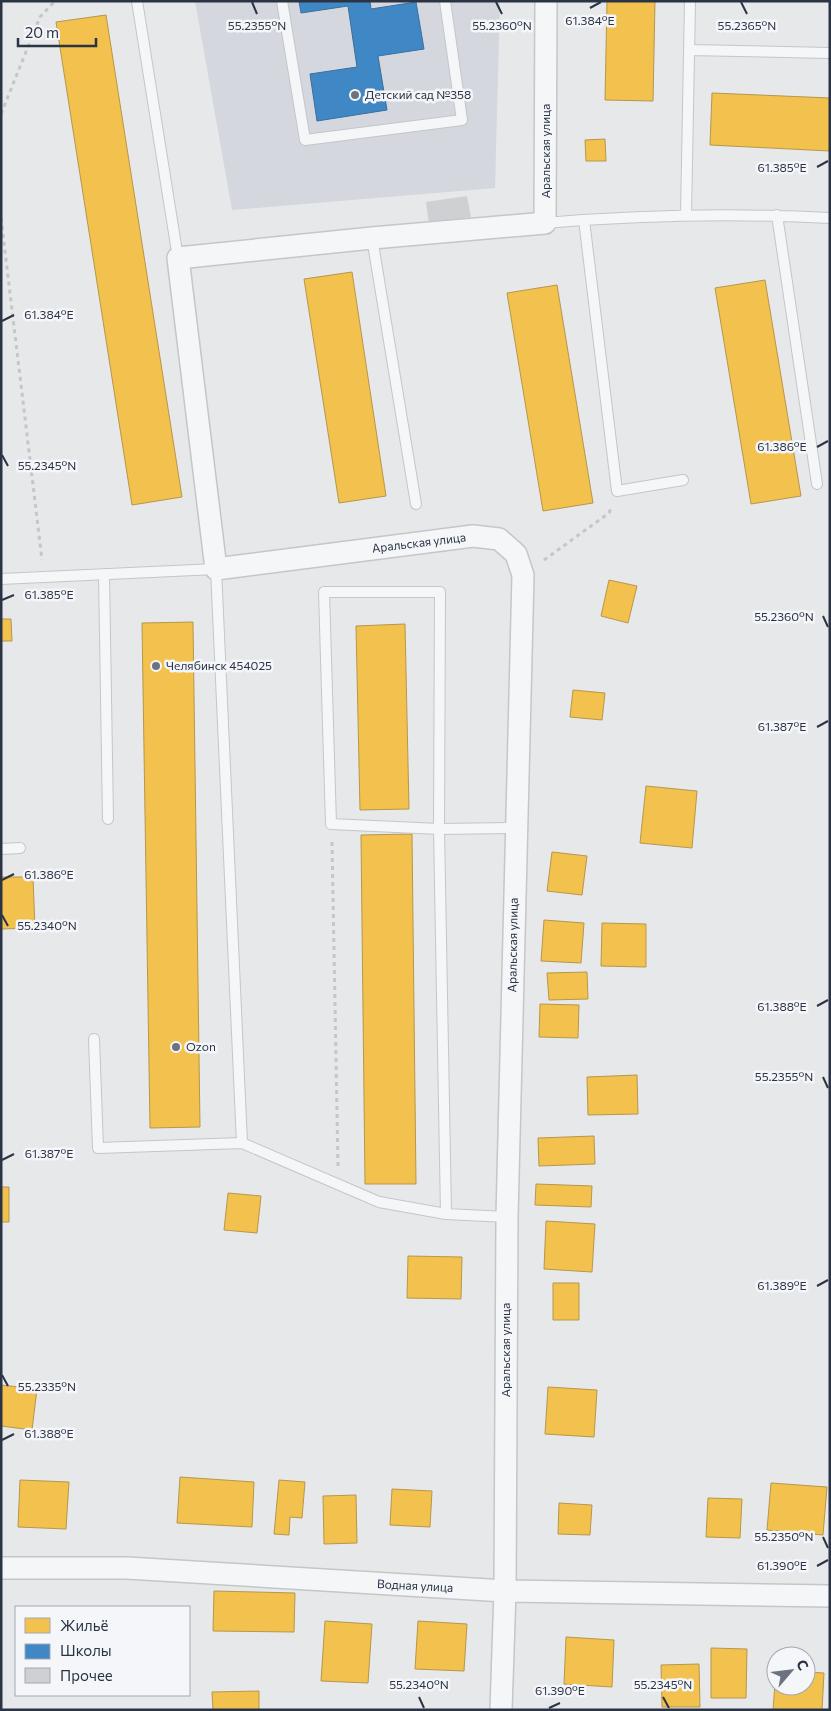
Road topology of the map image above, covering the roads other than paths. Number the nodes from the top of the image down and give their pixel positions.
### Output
1 (137, 1) edge
2 (282, 1) edge
3 (445, 1) edge
4 (546, 1) edge
5 (690, 1) edge
6 (689, 50) junction
7 (830, 53) edge
8 (686, 215) junction
9 (777, 215) junction
10 (830, 218) edge
11 (584, 220) junction
12 (545, 224) junction
13 (372, 238) junction
14 (178, 258) junction
15 (683, 480) dead end
16 (817, 484) dead end
17 (416, 504) dead end
18 (216, 569) junction
19 (104, 574) junction
20 (1, 579) edge
21 (108, 818) dead end
22 (516, 828) junction
23 (440, 829) junction
24 (20, 848) dead end
25 (1, 849) edge
26 (94, 1039) dead end
27 (242, 1143) junction
28 (446, 1214) junction
29 (507, 1217) junction
30 (1, 1568) edge
31 (505, 1591) junction
32 (830, 1596) edge
33 (502, 1710) edge

1 - 14 lane
2 - 3 lane
4 - 12 street, Аральская улица
5 - 6 lane
6 - 7 lane
6 - 8 lane
8 - 9 lane
8 - 11 lane
9 - 10 lane
9 - 16 lane
11 - 12 lane
11 - 15 lane
12 - 13 street
13 - 14 street
13 - 17 lane
14 - 18 street
18 - 19 lane
18 - 22 street, Аральская улица
18 - 27 lane
19 - 20 lane
19 - 21 lane
22 - 23 lane
22 - 29 street, Аральская улица
23 - 23 lane
23 - 28 lane
24 - 25 lane
26 - 27 lane
27 - 28 lane
28 - 29 lane
29 - 31 street, Аральская улица
30 - 31 street, Водная улица
31 - 32 street, Водная улица
31 - 33 street, Аральская улица

